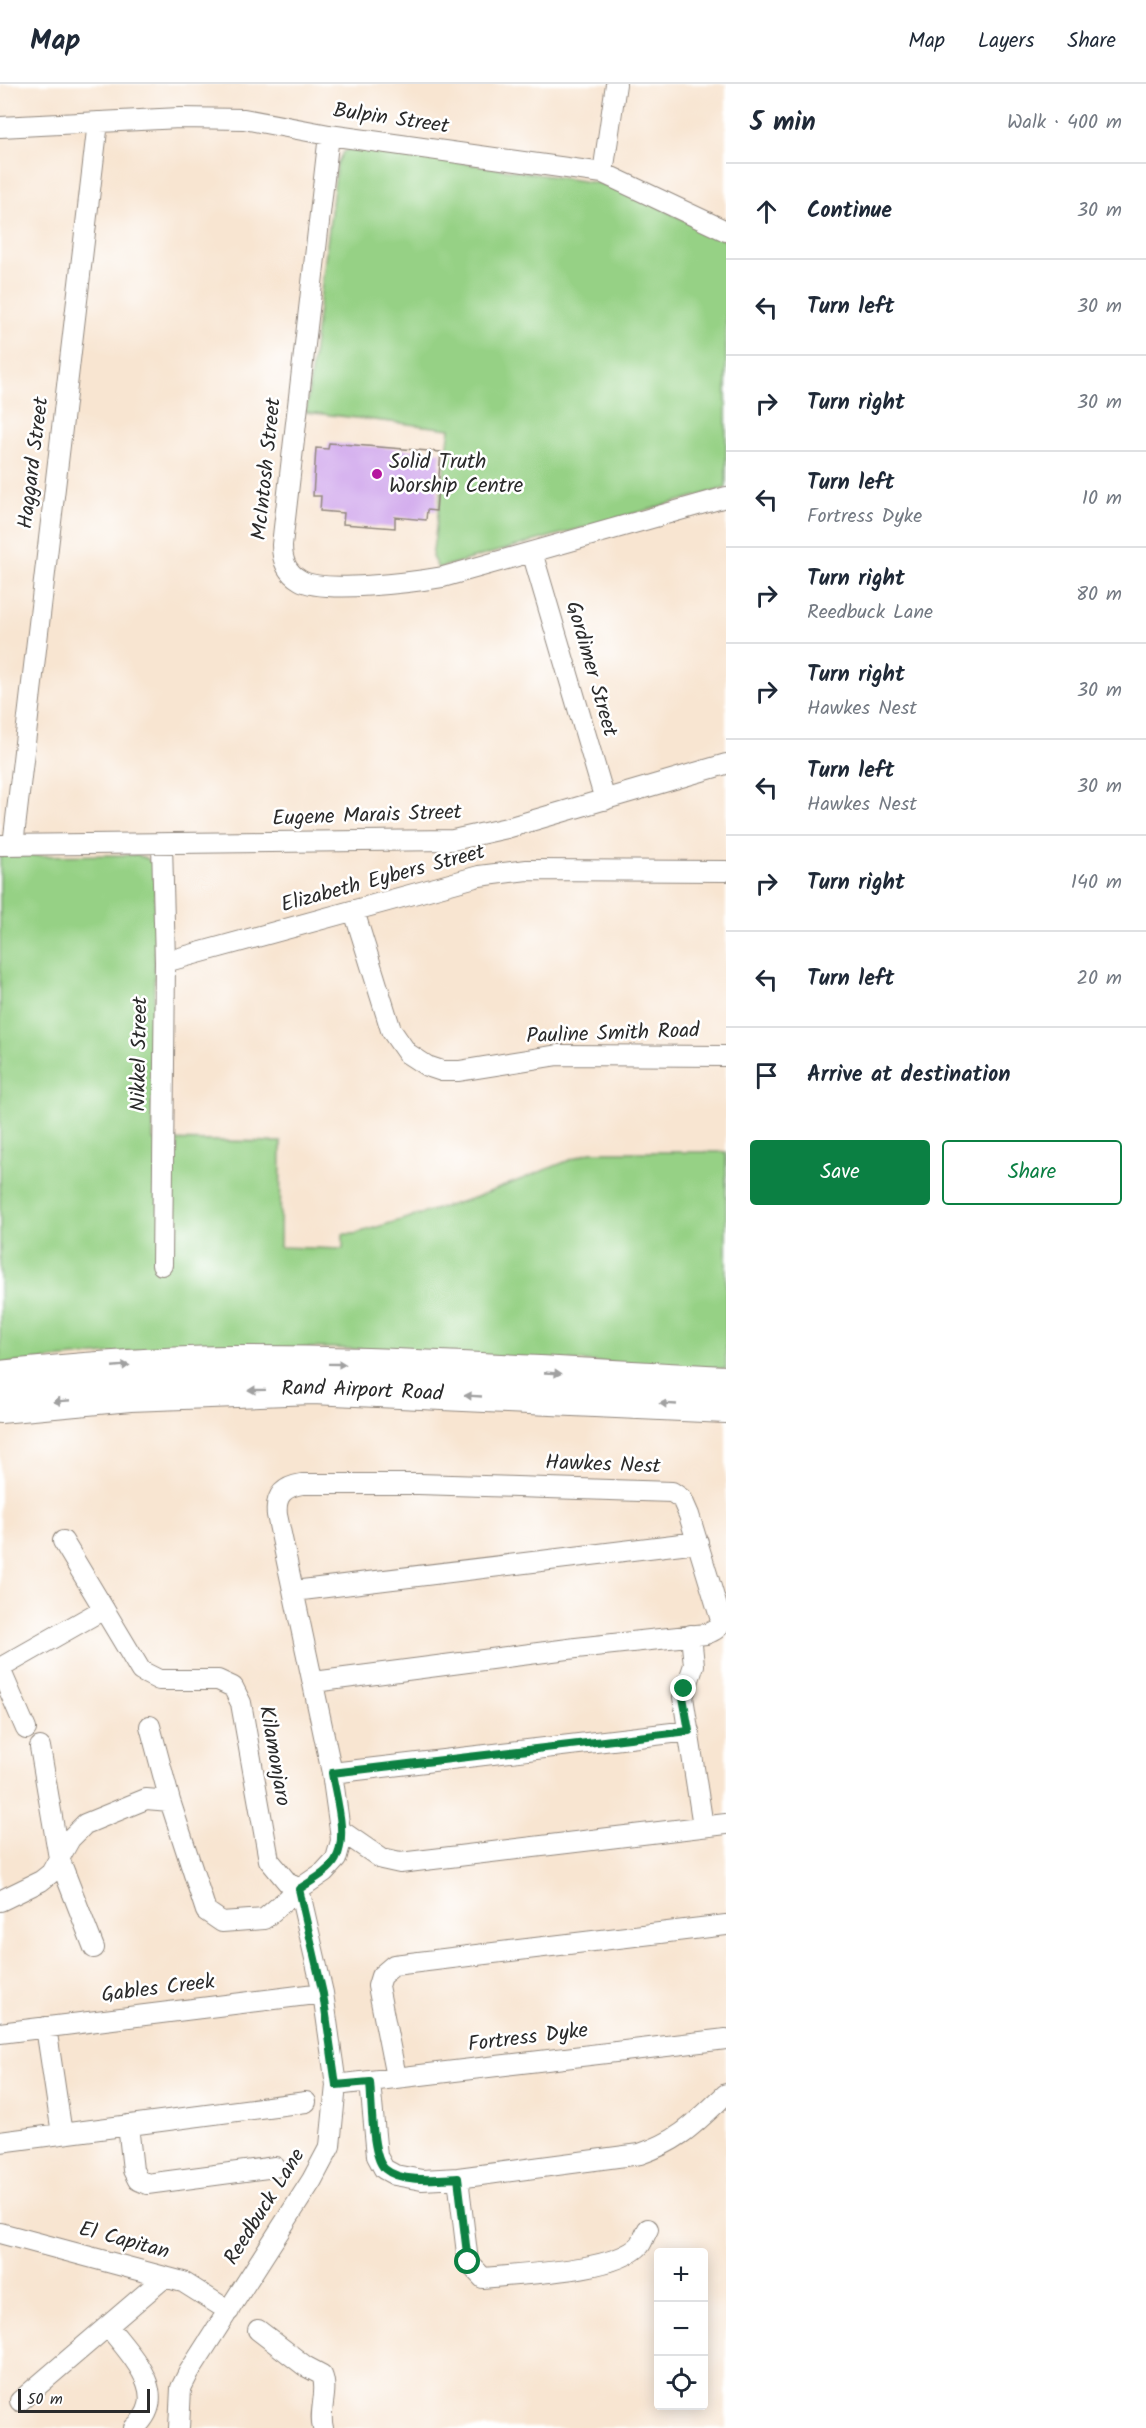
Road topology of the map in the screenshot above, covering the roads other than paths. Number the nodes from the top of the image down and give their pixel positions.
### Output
1 (616, 84) edge
2 (98, 122) junction
3 (0, 127) edge
4 (329, 135) junction
5 (603, 173) junction
6 (726, 231) edge
7 (726, 497) edge
8 (532, 552) junction
9 (726, 764) edge
10 (605, 800) junction
11 (162, 844) junction
12 (7, 845) edge
13 (726, 871) edge
14 (354, 911) junction
15 (165, 963) junction
16 (726, 1056) edge
17 (162, 1265) dead end
18 (0, 1377) edge
19 (726, 1383) edge
20 (0, 1407) edge
21 (726, 1407) edge
22 (63, 1541) dead end
23 (698, 1542) junction
24 (294, 1591) junction
25 (104, 1609) junction
26 (691, 1635) junction
27 (0, 1668) edge
28 (314, 1682) junction
29 (150, 1726) dead end
30 (26, 1729) dead end
31 (689, 1731) junction
32 (40, 1747) dead end
33 (332, 1773) junction
34 (170, 1801) junction
35 (726, 1824) edge
36 (703, 1826) junction
37 (340, 1830) junction
38 (59, 1858) junction
39 (299, 1889) junction
40 (0, 1901) edge
41 (726, 1925) edge
42 (94, 1948) dead end
43 (323, 1994) junction
44 (46, 2027) junction
45 (0, 2033) edge
46 (726, 2040) edge
47 (396, 2078) junction
48 (370, 2082) junction
49 (336, 2085) junction
50 (726, 2094) edge
51 (306, 2102) dead end
52 (128, 2125) junction
53 (62, 2134) junction
54 (0, 2142) edge
55 (275, 2167) dead end
56 (458, 2178) junction
57 (648, 2229) dead end
58 (0, 2233) edge
59 (165, 2277) junction
60 (229, 2310) junction
61 (108, 2326) junction
62 (258, 2330) dead end
63 (20, 2401) dead end
64 (134, 2428) edge
65 (179, 2428) edge
66 (323, 2428) edge

1 - 5 street
2 - 3 street, Bulpin Street
2 - 4 street, Bulpin Street
2 - 12 street, Haggard Street
4 - 5 street, Bulpin Street
4 - 8 street, McIntosh Street
5 - 6 street, Bulpin Street
7 - 8 street, McIntosh Street
8 - 10 street, Gordimer Street
9 - 10 street, Eugene Marais Street
10 - 11 street, Eugene Marais Street
11 - 12 street, Eugene Marais Street
11 - 15 street, Nikkel Street
13 - 14 street, Elizabeth Eybers Street
14 - 15 street, Elizabeth Eybers Street
14 - 16 street, Pauline Smith Road
15 - 17 street, Nikkel Street
18 -> 19 main road, Rand Airport Road
21 -> 20 main road, Rand Airport Road
22 - 25 street, Kilamonjaro
23 - 24 street
23 - 24 street, Hawkes Nest
23 - 26 street, Hawkes Nest
24 - 28 street, Hawkes Nest
25 - 27 street
25 - 39 street, Kilamonjaro
26 - 28 street, Hawkes Nest
26 - 31 street
27 - 30 street
28 - 33 street, Hawkes Nest
29 - 34 street, Hawkes Nest
31 - 33 street
31 - 36 street
32 - 38 street
33 - 37 street, Hawkes Nest
34 - 38 street
34 - 39 street, Hawkes Nest
35 - 36 street
36 - 37 street
37 - 39 street, Hawkes Nest
38 - 40 street
38 - 42 street
39 - 43 street, Reedbuck Lane
41 - 47 street
43 - 44 street, Gables Creek
43 - 49 street, Reedbuck Lane
44 - 45 street, Gables Creek
44 - 53 street
46 - 47 street, Fortress Dyke
47 - 48 street, Fortress Dyke
48 - 49 street, Fortress Dyke
48 - 56 street
49 - 60 street, Reedbuck Lane
50 - 56 street
51 - 52 street
52 - 53 street
52 - 55 street
53 - 54 street
56 - 57 street
58 - 59 street, El Capitan
59 - 60 street, El Capitan
59 - 61 street
60 - 65 street, Reedbuck Lane
61 - 63 street
61 - 64 street
62 - 66 street

